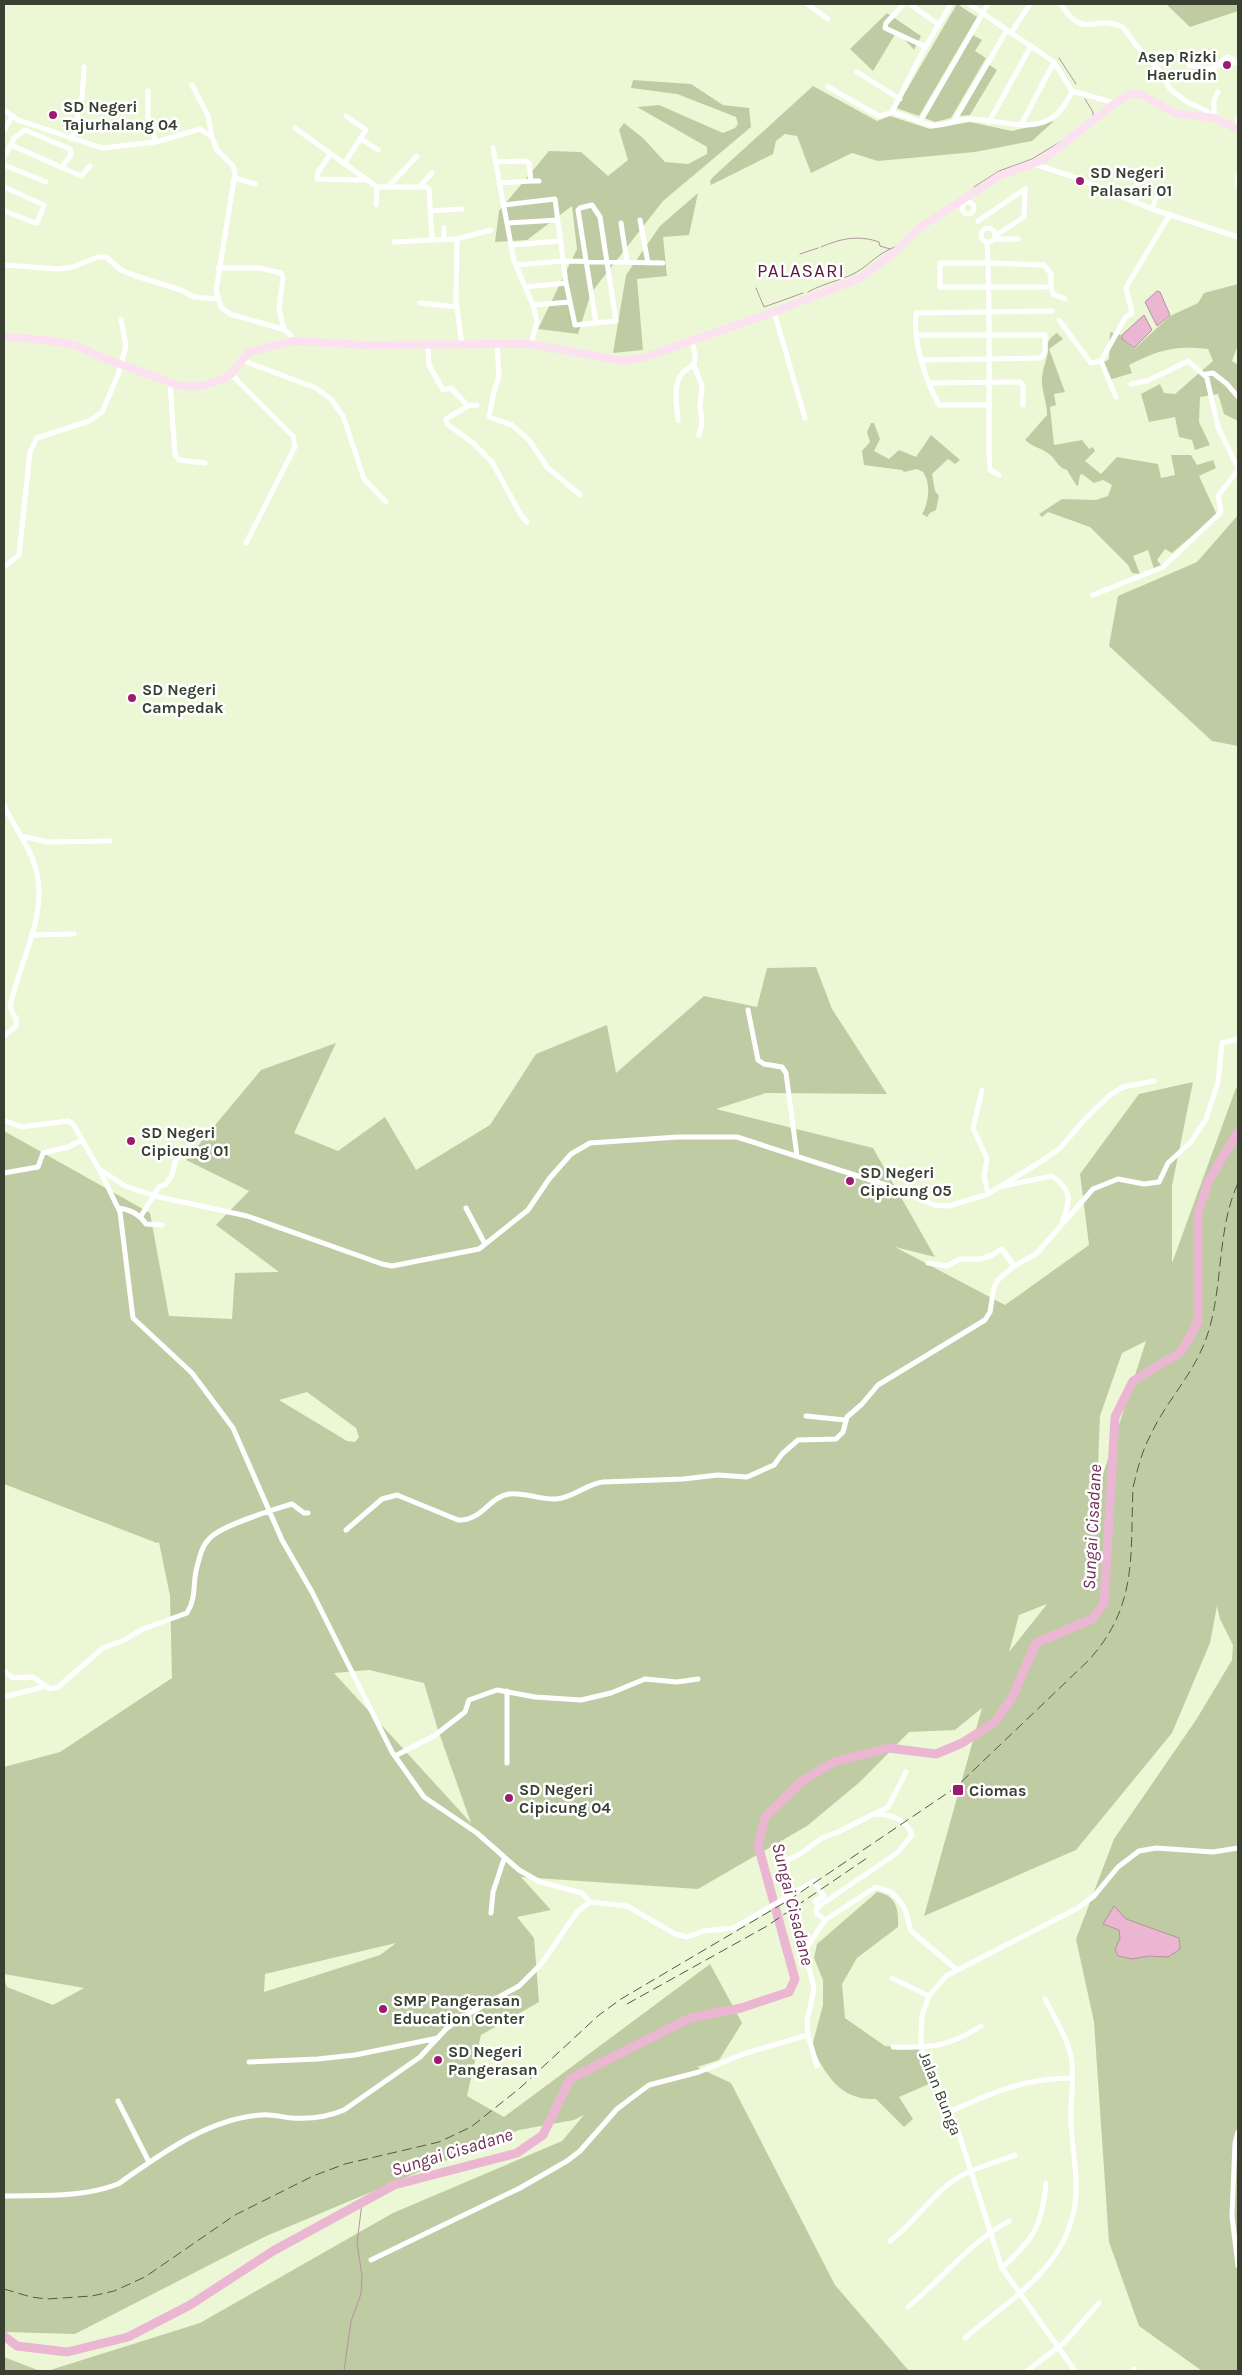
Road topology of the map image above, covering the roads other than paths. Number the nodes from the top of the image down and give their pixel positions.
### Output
1 (807, 4) edge
2 (904, 4) edge
3 (910, 4) edge
4 (951, 4) edge
5 (969, 4) edge
6 (988, 4) edge
7 (1030, 4) edge
8 (1061, 4) edge
9 (982, 13) junction
10 (828, 19) dead end
11 (938, 25) junction
12 (1009, 31) junction
13 (1031, 46) junction
14 (926, 47) junction
15 (1054, 62) junction
16 (1238, 62) edge
17 (1189, 65) dead end
18 (84, 67) dead end
19 (858, 72) dead end
20 (192, 85) dead end
21 (828, 86) dead end
22 (148, 91) dead end
23 (1072, 91) junction
24 (1218, 92) dead end
25 (900, 98) junction
26 (1114, 103) junction
27 (4, 110) edge
28 (892, 112) junction
29 (346, 116) dead end
30 (12, 117) junction
31 (1212, 118) junction
32 (1238, 119) edge
33 (954, 121) junction
34 (920, 122) junction
35 (989, 122) junction
36 (1021, 125) junction
37 (295, 128) dead end
38 (1237, 128) edge
39 (4, 130) edge
40 (212, 136) junction
41 (360, 138) junction
42 (72, 139) junction
43 (156, 142) junction
44 (11, 145) junction
45 (492, 148) dead end
46 (378, 150) dead end
47 (330, 154) junction
48 (4, 156) edge
49 (417, 156) dead end
50 (495, 162) junction
51 (344, 164) junction
52 (1034, 164) junction
53 (4, 165) edge
54 (90, 166) dead end
55 (62, 167) junction
56 (432, 173) dead end
57 (1238, 176) edge
58 (235, 178) junction
59 (366, 180) junction
60 (531, 181) junction
61 (539, 181) dead end
62 (46, 182) dead end
63 (499, 183) junction
64 (255, 184) dead end
65 (1238, 185) edge
66 (389, 186) junction
67 (1136, 186) dead end
68 (4, 187) edge
69 (377, 187) junction
70 (419, 187) junction
71 (1156, 198) dead end
72 (965, 201) junction
73 (1136, 203) junction
74 (504, 204) junction
75 (376, 205) dead end
76 (1152, 208) junction
77 (462, 209) dead end
78 (5, 211) edge
79 (430, 211) junction
80 (972, 213) junction
81 (1170, 214) junction
82 (558, 220) junction
83 (640, 220) dead end
84 (978, 220) junction
85 (507, 223) junction
86 (621, 223) dead end
87 (444, 228) dead end
88 (984, 229) junction
89 (491, 230) dead end
90 (995, 237) junction
91 (1238, 237) edge
92 (457, 239) junction
93 (432, 240) junction
94 (444, 240) junction
95 (1018, 240) dead end
96 (394, 242) dead end
97 (560, 242) junction
98 (987, 242) junction
99 (511, 245) junction
100 (564, 261) junction
101 (586, 261) junction
102 (607, 261) junction
103 (628, 262) junction
104 (648, 263) junction
105 (663, 263) dead end
106 (988, 263) junction
107 (4, 265) edge
108 (516, 265) junction
109 (218, 268) junction
110 (566, 283) junction
111 (989, 286) junction
112 (525, 287) junction
113 (1046, 287) dead end
114 (217, 299) junction
115 (1065, 299) dead end
116 (570, 302) junction
117 (420, 303) dead end
118 (533, 305) junction
119 (457, 307) junction
120 (990, 311) junction
121 (1052, 311) dead end
122 (774, 312) junction
123 (121, 319) dead end
124 (1059, 320) dead end
125 (596, 323) junction
126 (284, 330) junction
127 (916, 335) junction
128 (989, 335) junction
129 (4, 337) edge
130 (293, 341) junction
131 (692, 342) junction
132 (497, 343) junction
133 (462, 344) junction
134 (531, 344) junction
135 (428, 345) junction
136 (989, 358) junction
137 (242, 360) junction
138 (922, 360) junction
139 (1101, 361) junction
140 (122, 364) junction
141 (694, 365) junction
142 (231, 374) junction
143 (1205, 376) junction
144 (170, 382) junction
145 (990, 382) junction
146 (930, 383) junction
147 (1132, 384) dead end
148 (1116, 397) dead end
149 (1238, 397) edge
150 (477, 405) dead end
151 (990, 405) junction
152 (1023, 405) dead end
153 (468, 406) junction
154 (805, 418) dead end
155 (678, 420) dead end
156 (699, 435) dead end
157 (204, 463) dead end
158 (1238, 469) edge
159 (999, 475) dead end
160 (580, 495) dead end
161 (386, 502) dead end
162 (527, 522) dead end
163 (246, 543) dead end
164 (4, 567) edge
165 (1093, 595) dead end
166 (4, 805) edge
167 (20, 836) junction
168 (110, 841) dead end
169 (74, 934) dead end
170 (31, 935) junction
171 (748, 1010) dead end
172 (4, 1036) edge
173 (1238, 1039) edge
174 (1154, 1081) dead end
175 (982, 1090) dead end
176 (4, 1120) edge
177 (82, 1140) junction
178 (180, 1155) dead end
179 (797, 1156) junction
180 (99, 1169) junction
181 (4, 1174) edge
182 (1001, 1187) junction
183 (988, 1194) junction
184 (155, 1196) junction
185 (119, 1208) junction
186 (466, 1208) dead end
187 (141, 1216) junction
188 (1061, 1224) junction
189 (162, 1225) dead end
190 (485, 1244) junction
191 (928, 1263) dead end
192 (1014, 1266) junction
193 (806, 1416) dead end
194 (845, 1420) junction
195 (270, 1511) junction
196 (308, 1513) dead end
197 (346, 1530) dead end
198 (4, 1671) edge
199 (698, 1679) dead end
200 (46, 1686) junction
201 (507, 1691) junction
202 (4, 1697) edge
203 (395, 1756) junction
204 (507, 1763) dead end
205 (906, 1772) dead end
206 (872, 1814) junction
207 (1238, 1848) edge
208 (504, 1859) junction
209 (792, 1893) junction
210 (590, 1902) junction
211 (819, 1906) junction
212 (491, 1913) dead end
213 (825, 1920) junction
214 (956, 1969) junction
215 (892, 1978) dead end
216 (929, 1996) junction
217 (1045, 1999) dead end
218 (981, 2026) dead end
219 (808, 2035) junction
220 (438, 2038) junction
221 (893, 2047) dead end
222 (922, 2048) junction
223 (249, 2062) dead end
224 (817, 2066) dead end
225 (1072, 2078) junction
226 (118, 2102) dead end
227 (949, 2112) junction
228 (1238, 2132) edge
229 (1015, 2155) dead end
230 (149, 2162) junction
231 (971, 2171) junction
232 (1046, 2184) dead end
233 (4, 2196) edge
234 (1009, 2221) dead end
235 (989, 2231) junction
236 (890, 2241) dead end
237 (371, 2260) dead end
238 (1238, 2266) edge
239 (1002, 2268) junction
240 (1018, 2292) junction
241 (1099, 2303) dead end
242 (908, 2307) dead end
243 (966, 2338) dead end
244 (1058, 2348) junction
245 (1027, 2371) edge
246 (1075, 2371) edge

1 - 10 street
2 - 14 street
3 - 11 street
4 - 11 street
5 - 9 street
6 - 9 street
7 - 12 street
8 - 31 street
9 - 12 street
9 - 34 street
11 - 14 street
12 - 13 street
12 - 33 street
13 - 15 street
13 - 35 street
14 - 25 street
15 - 23 street
15 - 36 street
16 - 17 street
18 - 42 street
19 - 25 street
20 - 40 street
21 - 28 street
22 - 43 street
23 - 26 street
23 - 36 street
24 - 31 street
25 - 28 street
26 - 31 main road
26 - 52 main road
27 - 30 street
28 - 34 street
29 - 41 street
30 - 39 street
30 - 42 street
31 - 38 main road
32 - 38 street
33 - 34 street
33 - 35 street
35 - 36 street
37 - 47 street
40 - 43 street
40 - 58 street
41 - 46 street
41 - 51 street
42 - 43 street
44 - 48 street
44 - 55 street
44 - 55 street
45 - 50 street
47 - 51 street
47 - 59 street
49 - 66 street
50 - 60 street
50 - 63 street
51 - 59 street
52 - 72 main road
52 - 73 street
53 - 62 street
54 - 55 street
56 - 70 street
57 - 65 street
58 - 64 street
58 - 109 street
59 - 69 street
60 - 61 street
60 - 63 street
63 - 74 street
66 - 69 street
66 - 70 street
67 - 73 street
68 - 78 street
69 - 75 street
70 - 79 street
71 - 76 street
72 - 80 street
72 - 80 street
72 - 122 main road
73 - 76 street
74 - 82 street
74 - 85 street
76 - 81 street
77 - 79 street
79 - 93 street
80 - 84 street
81 - 91 street
81 - 139 street
82 - 85 street
82 - 97 street
83 - 104 street
84 - 88 street
84 - 90 street
85 - 99 street
86 - 103 street
87 - 94 street
88 - 90 street
88 - 98 street
89 - 92 street
90 - 95 street
90 - 98 street
92 - 94 street
92 - 119 street
93 - 94 street
93 - 96 street
97 - 99 street
97 - 100 street
98 - 106 street
99 - 108 street
100 - 101 street
100 - 108 street
100 - 110 street
101 - 102 street
101 - 102 street
101 - 125 street
102 - 103 street
102 - 125 street
103 - 104 street
104 - 105 street
106 - 111 street
106 - 111 street
106 - 115 street
107 - 114 street
108 - 112 street
109 - 114 street
109 - 126 street
110 - 112 street
110 - 116 street
111 - 113 street
111 - 120 street
112 - 118 street
114 - 126 street
116 - 118 street
116 - 125 street
117 - 119 street
118 - 134 street
119 - 133 street
120 - 121 street
120 - 127 street
120 - 128 street
122 - 131 main road
122 - 154 street
123 - 140 street
124 - 139 street
126 - 130 street
127 - 128 street
127 - 138 street
128 - 136 street
128 - 136 street
129 - 140 main road
130 - 135 main road
130 - 137 main road
131 - 134 main road
131 - 141 street
132 - 133 main road
132 - 134 main road
132 - 160 street
133 - 135 main road
135 - 153 street
136 - 138 street
136 - 145 street
137 - 142 main road
137 - 161 street
138 - 146 street
139 - 148 street
140 - 144 main road
140 - 164 street
141 - 155 street
141 - 156 street
142 - 144 main road
142 - 163 street
143 - 147 street
143 - 149 street
143 - 158 street
144 - 157 street
145 - 146 street
145 - 151 street
145 - 152 street
146 - 151 street
150 - 153 street
151 - 159 street
153 - 162 street
158 - 165 street
166 - 167 street
167 - 168 street
167 - 170 street
169 - 170 street
170 - 172 street
171 - 179 street
173 - 188 street
174 - 182 street
175 - 183 street
176 - 177 street
177 - 180 street
177 - 181 street
178 - 184 street
179 - 183 street
179 - 190 street
180 - 184 street
180 - 185 street
182 - 183 street
182 - 188 street
184 - 187 street
184 - 190 street
185 - 187 street
185 - 195 street
186 - 190 street
187 - 189 street
188 - 192 street
191 - 192 street
192 - 194 street
193 - 194 street
194 - 197 street
195 - 196 street
195 - 200 street
195 - 203 street
198 - 200 street
199 - 201 street
200 - 202 street
201 - 203 street
201 - 204 street
203 - 208 street
205 - 206 street
206 - 209 street
206 - 211 street
207 - 214 street, Jalan Bunga
208 - 210 street
208 - 212 street
209 - 210 street
209 - 211 street
210 - 220 street
211 - 213 street
213 - 214 street
213 - 219 street
214 - 216 street, Jalan Bunga
215 - 216 street
216 - 222 street, Jalan Bunga
217 - 225 street
218 - 222 street
219 - 224 street
219 - 237 street
220 - 223 street
220 - 230 street
221 - 222 street
222 - 227 street, Jalan Bunga
225 - 227 street
225 - 240 street
226 - 230 street
227 - 231 street, Jalan Bunga
228 - 238 street
229 - 231 street
230 - 233 street
231 - 235 street, Jalan Bunga
231 - 236 street
232 - 239 street
234 - 235 street
235 - 239 street, Jalan Bunga
235 - 242 street
239 - 240 street, Jalan Bunga
240 - 243 street
240 - 244 street, Jalan Bunga
241 - 244 street
244 - 245 street
244 - 246 street, Jalan Bunga

